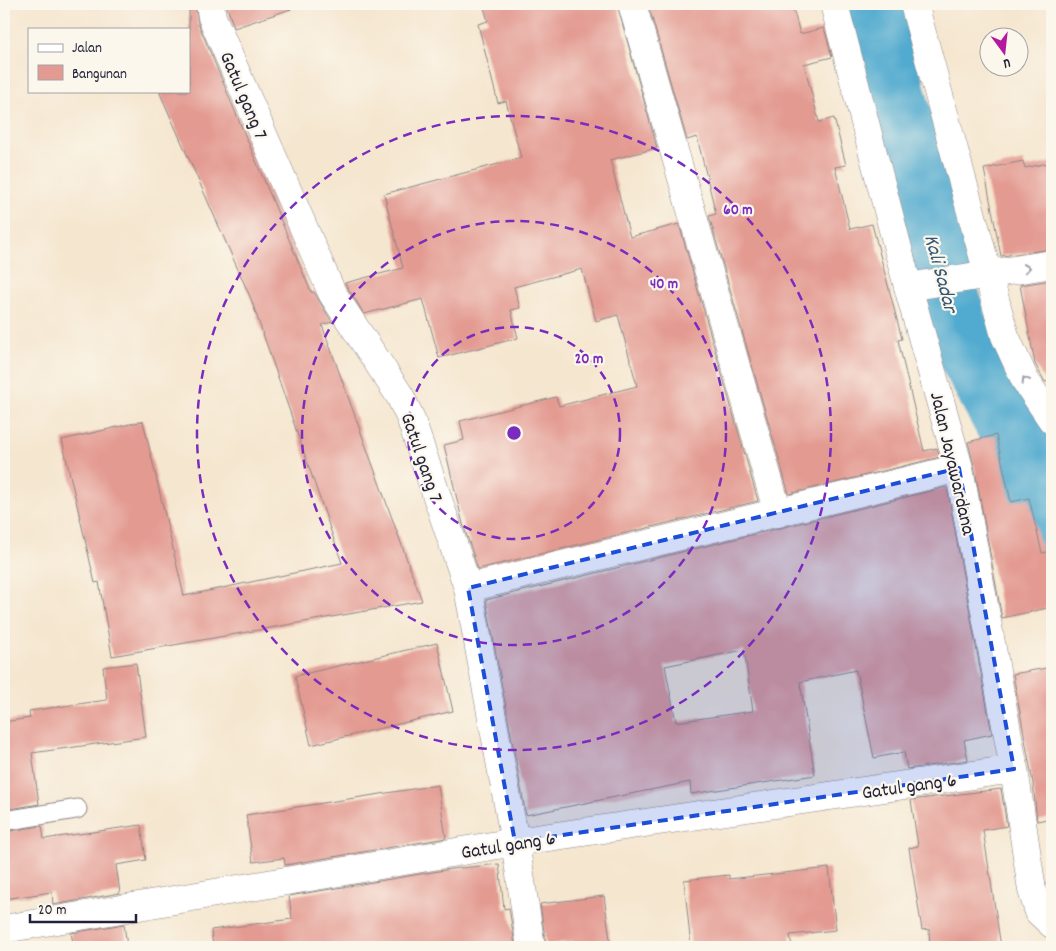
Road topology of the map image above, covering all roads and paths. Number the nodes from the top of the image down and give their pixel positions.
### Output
1 (210, 4) edge
2 (632, 4) edge
3 (834, 4) edge
4 (914, 4) edge
5 (1052, 264) edge
6 (977, 276) junction
7 (919, 286) junction
8 (1052, 420) edge
9 (959, 468) junction
10 (778, 513) junction
11 (468, 588) junction
12 (1014, 769) junction
13 (77, 808) dead end
14 (4, 821) edge
15 (515, 842) junction
16 (1052, 924) edge
17 (4, 929) edge
18 (531, 947) edge

1 - 11 street, Gatul gang 7
2 - 10 street
3 - 7 street, Jalan Jayawardana
4 - 6 street
6 -> 5 street
6 - 7 street
8 -> 6 street
7 - 9 street, Jalan Jayawardana
9 - 10 street
9 - 12 street, Jalan Jayawardana
10 - 11 street
11 - 15 street, Gatul gang 7
12 - 15 street, Gatul gang 6
12 - 16 street, Jalan Jayawardana
13 - 14 lane
15 - 17 street, Gatul gang 6
15 - 18 street, Gatul gang 7

